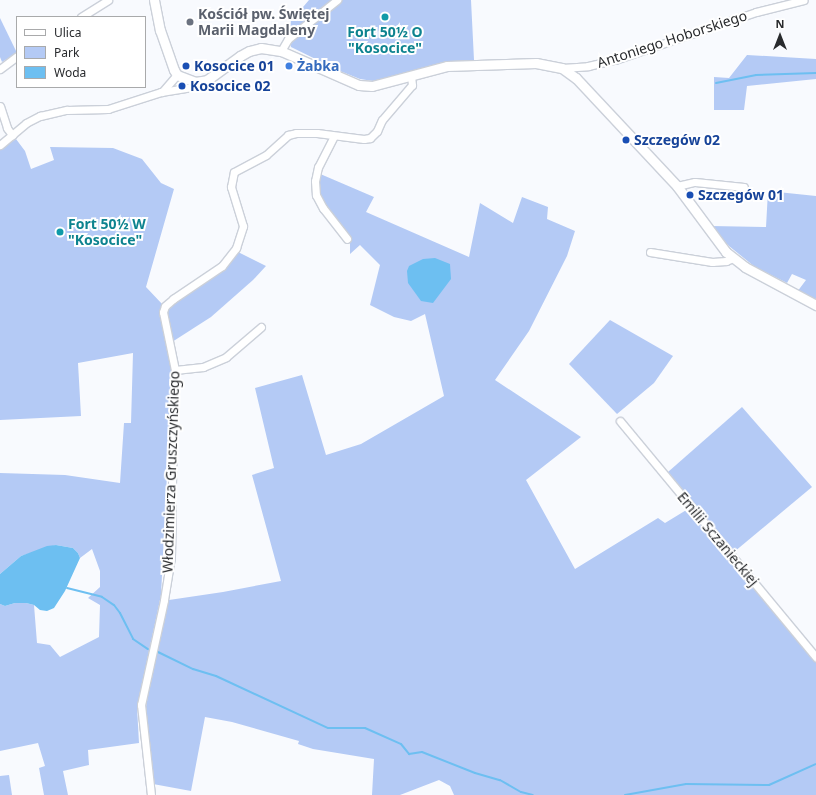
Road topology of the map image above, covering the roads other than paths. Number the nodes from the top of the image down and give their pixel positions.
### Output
1 (108, 0) edge
2 (154, 0) edge
3 (337, 0) edge
4 (804, 0) edge
5 (82, 16) edge
6 (281, 50) junction
7 (16, 57) edge
8 (562, 68) junction
9 (0, 69) edge
10 (177, 75) junction
11 (411, 76) junction
12 (207, 80) junction
13 (162, 92) junction
14 (0, 106) edge
15 (12, 135) junction
16 (334, 136) junction
17 (0, 145) edge
18 (677, 186) junction
19 (744, 187) dead end
20 (347, 239) dead end
21 (650, 252) dead end
22 (733, 258) junction
23 (816, 305) edge
24 (261, 327) dead end
25 (176, 370) junction
26 (620, 421) dead end
27 (816, 657) edge
28 (151, 795) edge

1 - 5 street
2 - 10 street
3 - 6 street
4 - 8 street, Antoniego Hoborskiego
6 - 11 street
6 - 12 street
7 - 9 street
8 - 11 street
8 - 18 street
10 - 12 street
10 - 13 street
11 - 16 street, Włodzimierza Gruszczyńskiego
12 - 13 street
13 - 15 street
14 - 15 street
15 - 17 street
16 - 20 street
16 - 25 street, Włodzimierza Gruszczyńskiego
18 - 19 street
18 - 22 street
21 - 22 street
22 - 23 street
24 - 25 street
25 - 28 street, Włodzimierza Gruszczyńskiego
26 - 27 street, Emilii Sczanieckiej

